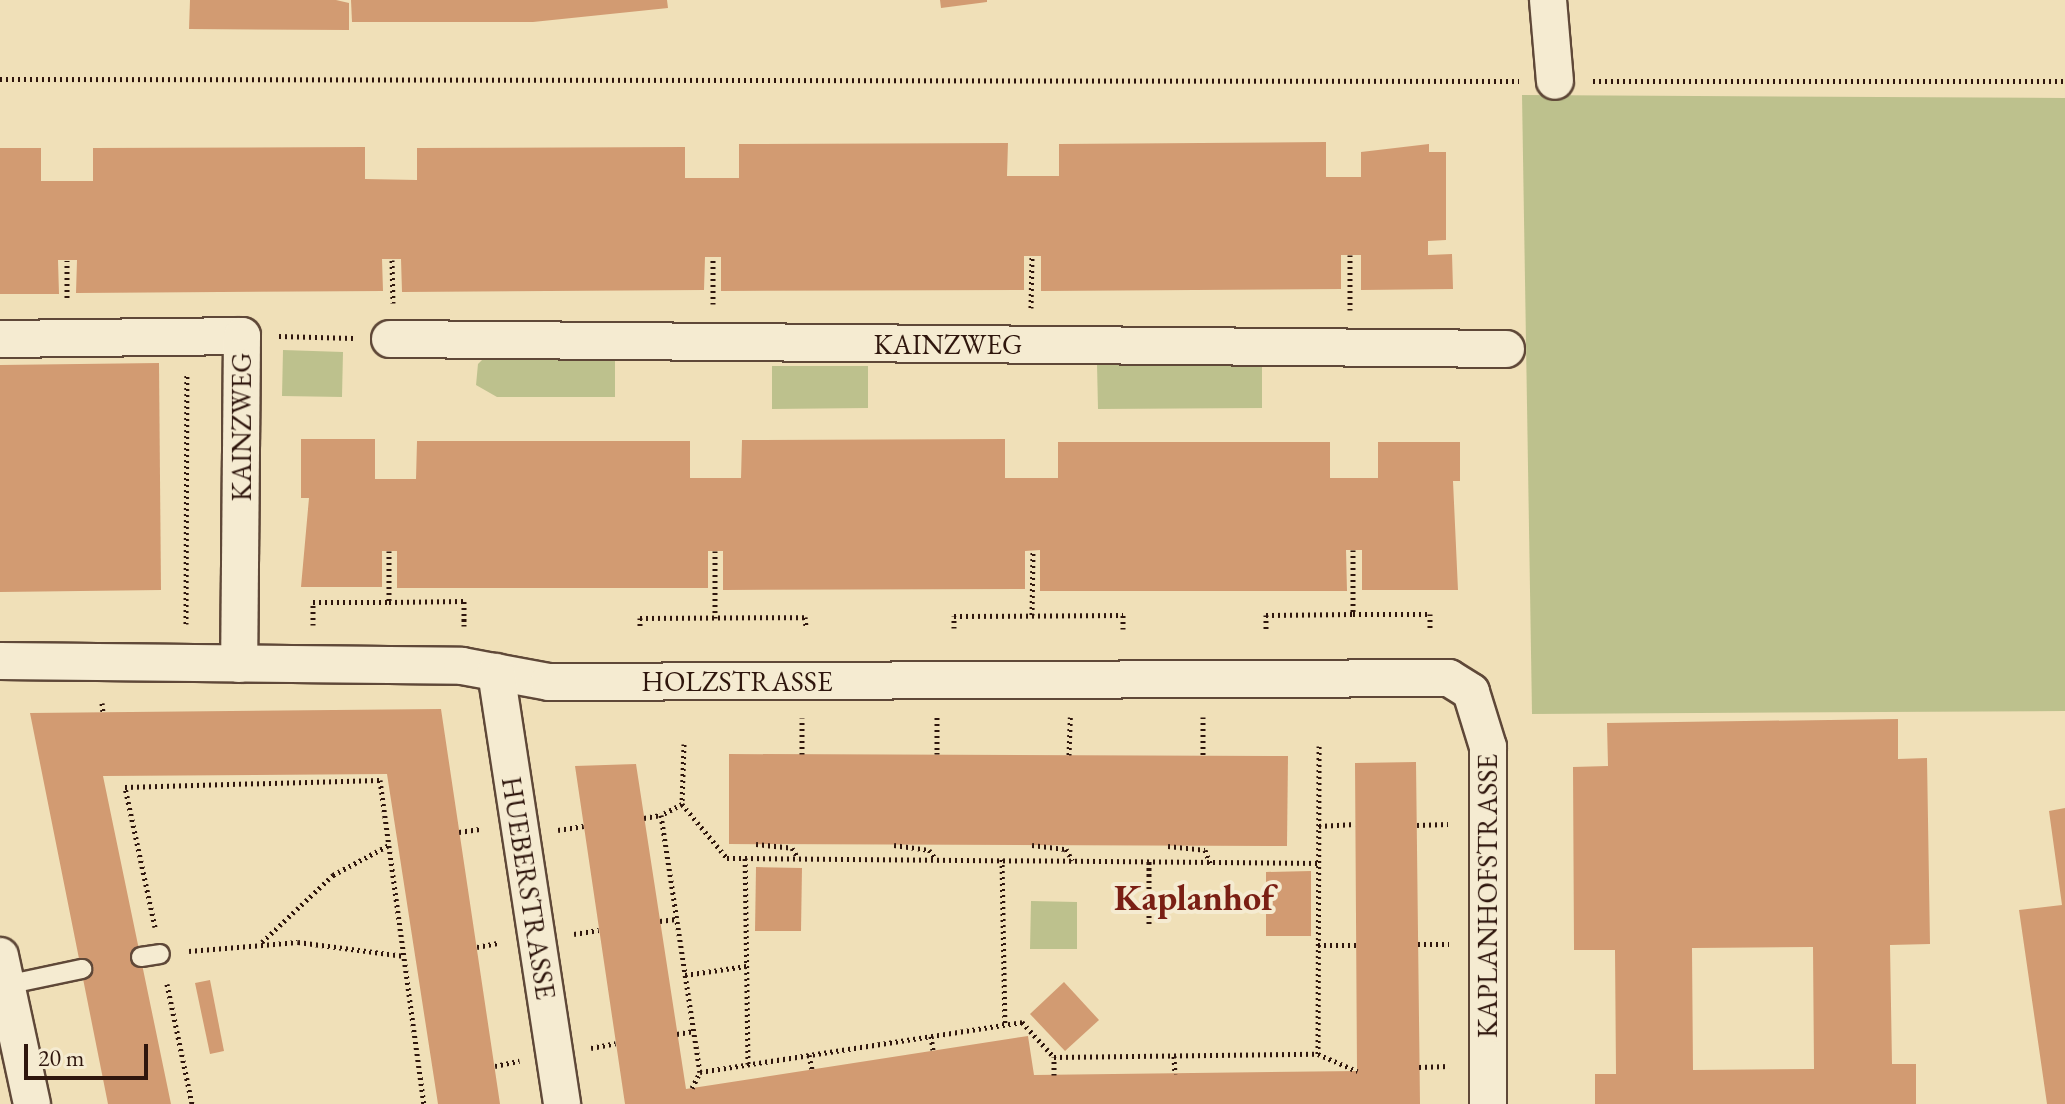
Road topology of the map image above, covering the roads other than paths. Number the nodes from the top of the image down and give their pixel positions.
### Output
1 (1548, 0) edge
2 (1555, 81) road end
3 (372, 338) road end
4 (0, 339) edge
5 (1506, 349) dead end
6 (0, 661) edge
7 (239, 664) junction
8 (496, 672) junction
9 (1471, 692) joint
10 (160, 954) road end
11 (141, 957) dead end
12 (82, 969) dead end
13 (3, 971) edge
14 (32, 1104) edge
15 (562, 1104) edge
16 (1488, 1104) edge

1 - 2 street
3 - 5 street, KAINZWEG
4 - 7 street, KAINZWEG
6 - 7 street, HOLZSTRASSE
7 - 8 street, HOLZSTRASSE
8 - 9 street, HOLZSTRASSE
8 - 15 street, HUEBERSTRASSE
9 - 16 street, KAPLANHOFSTRASSE
10 - 11 lane
12 - 13 lane
13 - 14 street

